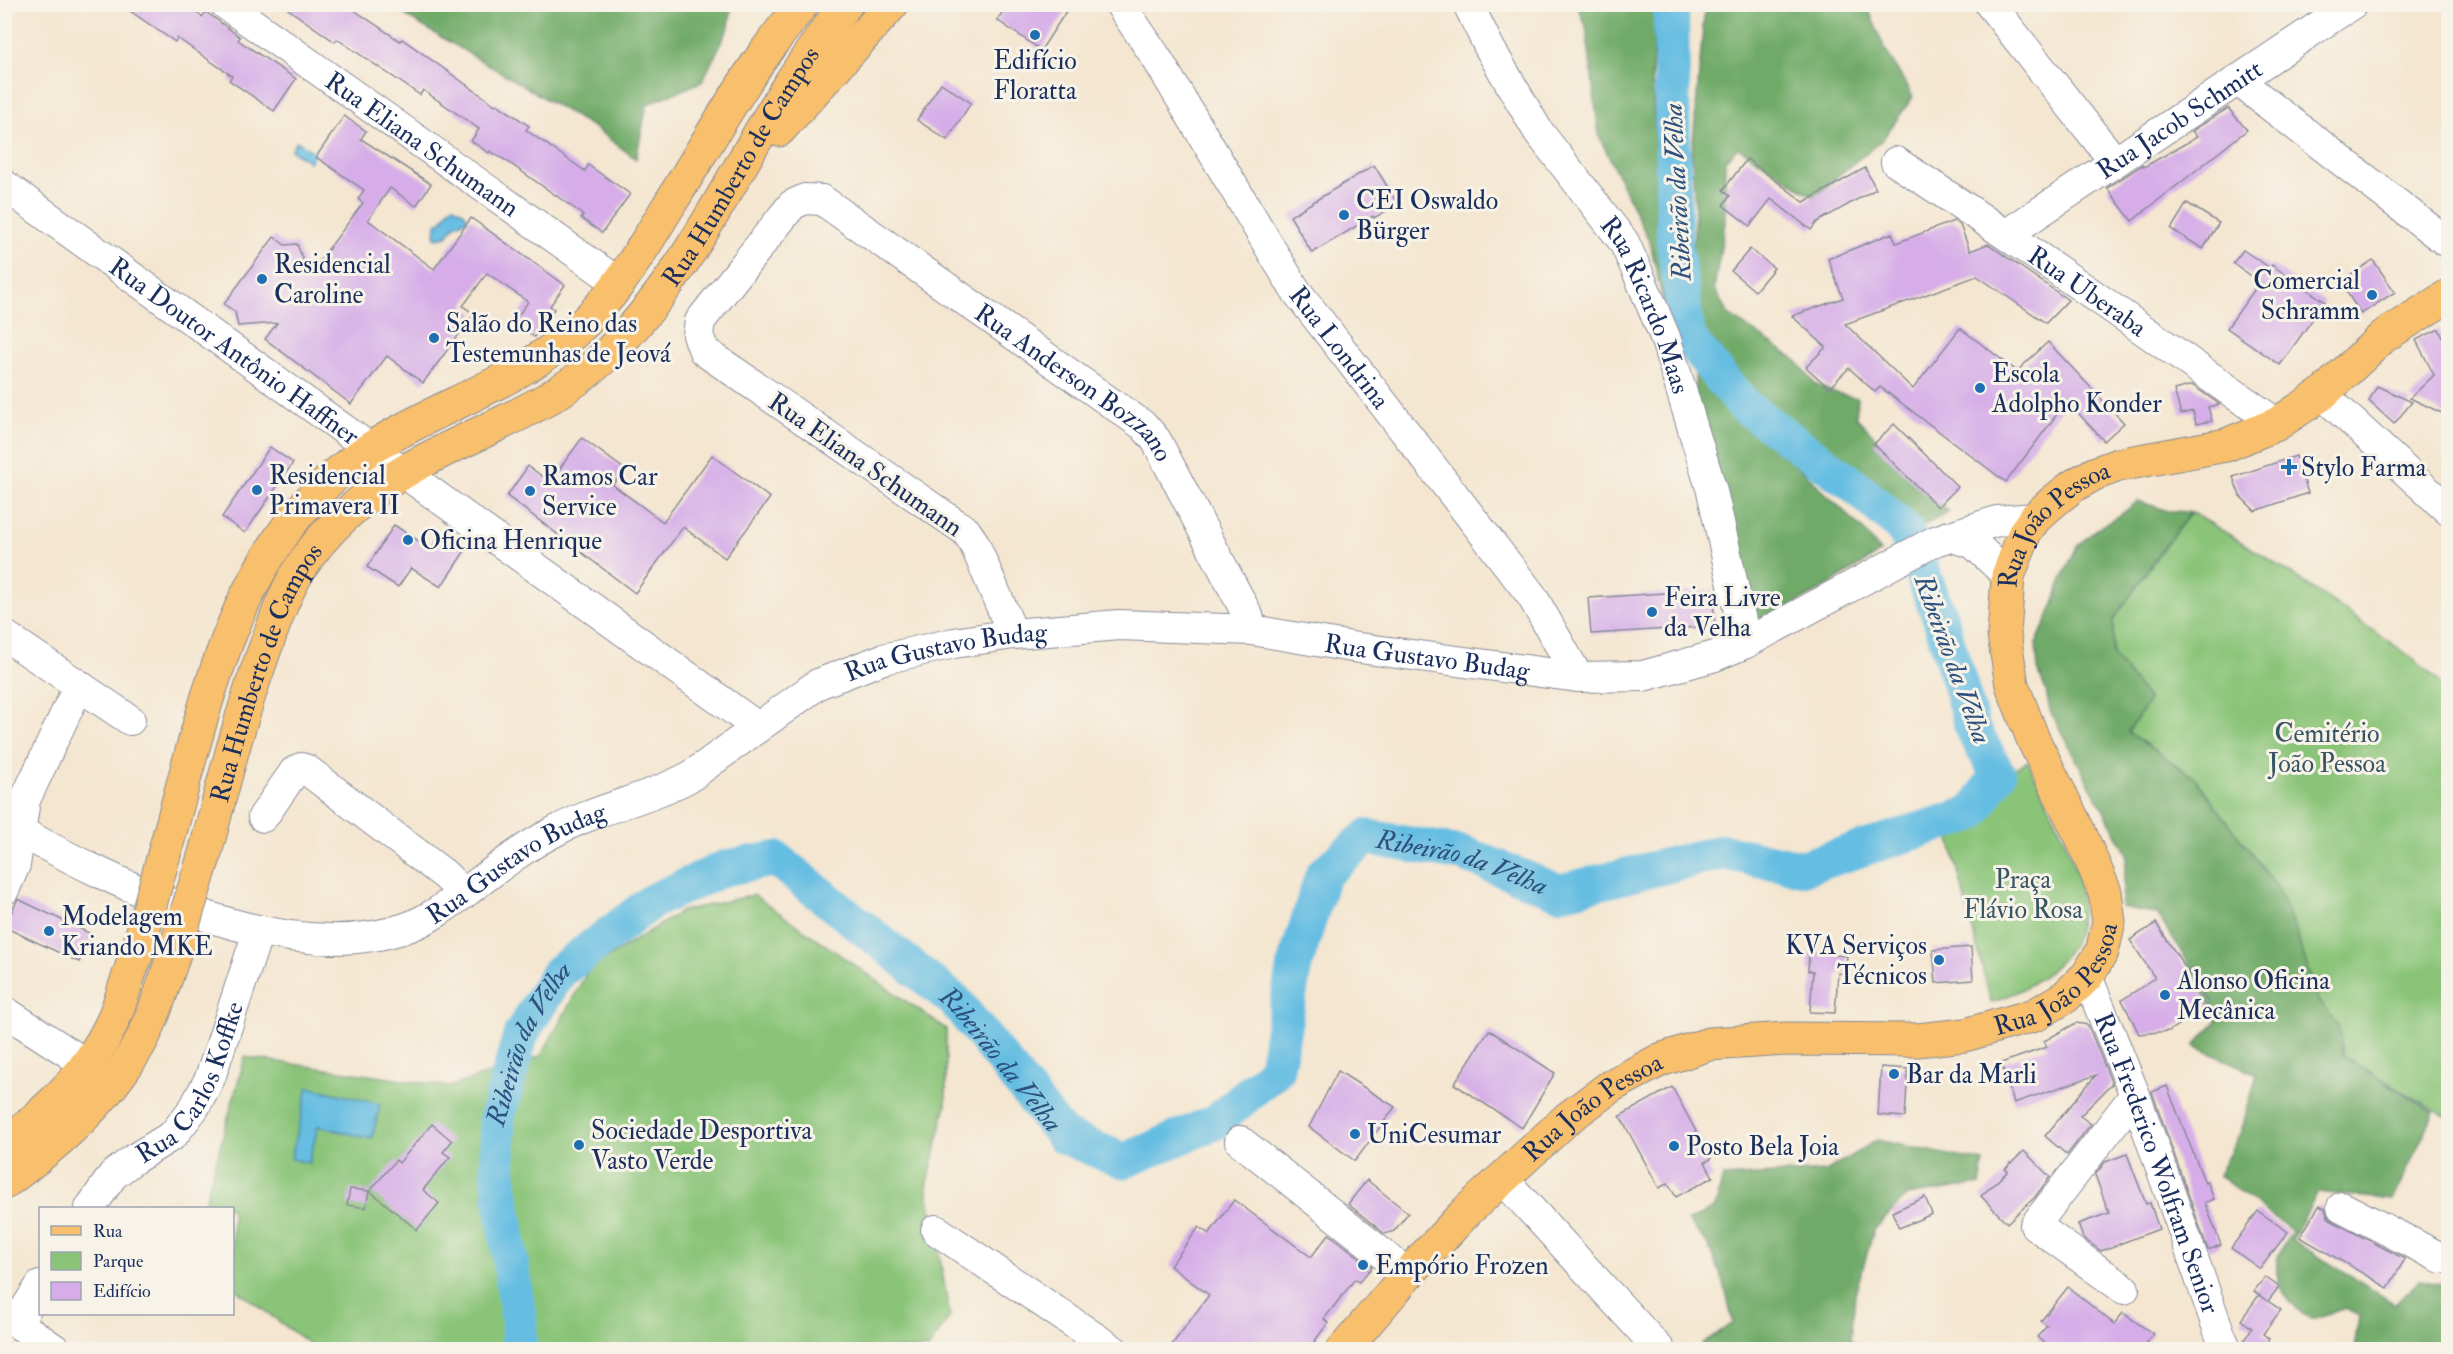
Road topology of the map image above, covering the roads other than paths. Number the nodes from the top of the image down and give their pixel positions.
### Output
1 (225, 4) edge
2 (789, 4) edge
3 (802, 4) edge
4 (846, 4) edge
5 (892, 4) edge
6 (1120, 4) edge
7 (1468, 4) edge
8 (1990, 4) edge
9 (2352, 4) edge
10 (761, 58) junction
11 (2237, 80) junction
12 (1896, 162) dead end
13 (2115, 162) junction
14 (4, 185) edge
15 (730, 186) junction
16 (822, 200) joint
17 (2007, 234) junction
18 (2448, 243) edge
19 (620, 284) junction
20 (2448, 296) edge
21 (2322, 394) junction
22 (2277, 424) junction
23 (371, 448) junction
24 (404, 472) junction
25 (2448, 510) edge
26 (1990, 542) junction
27 (1252, 630) junction
28 (1012, 634) junction
29 (4, 635) edge
30 (1746, 643) junction
31 (1578, 676) junction
32 (79, 685) junction
33 (130, 720) dead end
34 (756, 726) junction
35 (263, 817) dead end
36 (12, 827) edge
37 (4, 890) edge
38 (463, 893) junction
39 (258, 932) junction
40 (2087, 976) junction
41 (4, 1011) edge
42 (86, 1064) junction
43 (2136, 1095) junction
44 (1240, 1141) dead end
45 (4, 1144) edge
46 (1502, 1178) junction
47 (4, 1183) edge
48 (91, 1207) edge
49 (2342, 1208) dead end
50 (936, 1230) dead end
51 (2448, 1258) edge
52 (1408, 1274) junction
53 (39, 1287) edge
54 (2124, 1289) dead end
55 (11, 1318) edge
56 (56, 1350) edge
57 (1113, 1350) edge
58 (1343, 1350) edge
59 (1660, 1350) edge
60 (2227, 1350) edge

1 - 19 street, Rua Eliana Schumann
2 - 10 main road
3 - 10 main road, Rua Humberto de Campos
4 - 15 main road, Rua Humberto de Campos
5 - 15 main road
6 - 31 street, Rua Londrina
7 - 30 street, Rua Ricardo Maas
8 - 13 street
9 - 11 street, Rua Jacob Schmitt
10 - 19 main road, Rua Humberto de Campos
11 - 13 street, Rua Jacob Schmitt
11 - 18 street
12 - 17 street, Rua Uberaba
13 - 17 street, Rua Jacob Schmitt
14 - 23 street, Rua Doutor Antônio Haffner
15 - 24 main road, Rua Humberto de Campos
16 - 27 street, Rua Anderson Bozzano
16 - 28 street, Rua Eliana Schumann
17 - 22 street, Rua Uberaba
19 - 23 main road, Rua Humberto de Campos
20 - 21 main road, Rua João Pessoa
21 - 22 main road, Rua João Pessoa
21 - 25 street
22 - 26 main road, Rua João Pessoa
23 - 24 street, Rua Doutor Antônio Haffner
23 - 42 main road, Rua Humberto de Campos, bridge
24 - 34 street, Rua Doutor Antônio Haffner
24 - 47 main road, Rua Humberto de Campos, bridge
26 - 30 street, Rua Gustavo Budag
26 - 40 main road, Rua João Pessoa
27 - 28 street, Rua Gustavo Budag
27 - 31 street, Rua Gustavo Budag
28 - 34 street, Rua Gustavo Budag
29 - 32 street
30 - 31 street, Rua Gustavo Budag
32 - 33 street
32 - 36 street
34 - 38 street, Rua Gustavo Budag
35 - 38 street
36 - 37 street
36 - 39 street, Rua Gustavo Budag
38 - 39 street, Rua Gustavo Budag
39 - 48 street, Rua Carlos Koffke
40 - 43 street, Rua Frederico Wolfram Senior
40 - 46 main road, Rua João Pessoa
41 - 42 street
42 - 45 main road, Rua Humberto de Campos
43 - 54 street
43 - 60 street, Rua Frederico Wolfram Senior
44 - 52 street
46 - 52 main road, Rua João Pessoa
46 - 59 street
49 - 51 street
50 - 57 street
52 - 58 main road, Rua João Pessoa
53 - 55 street
55 - 56 street

